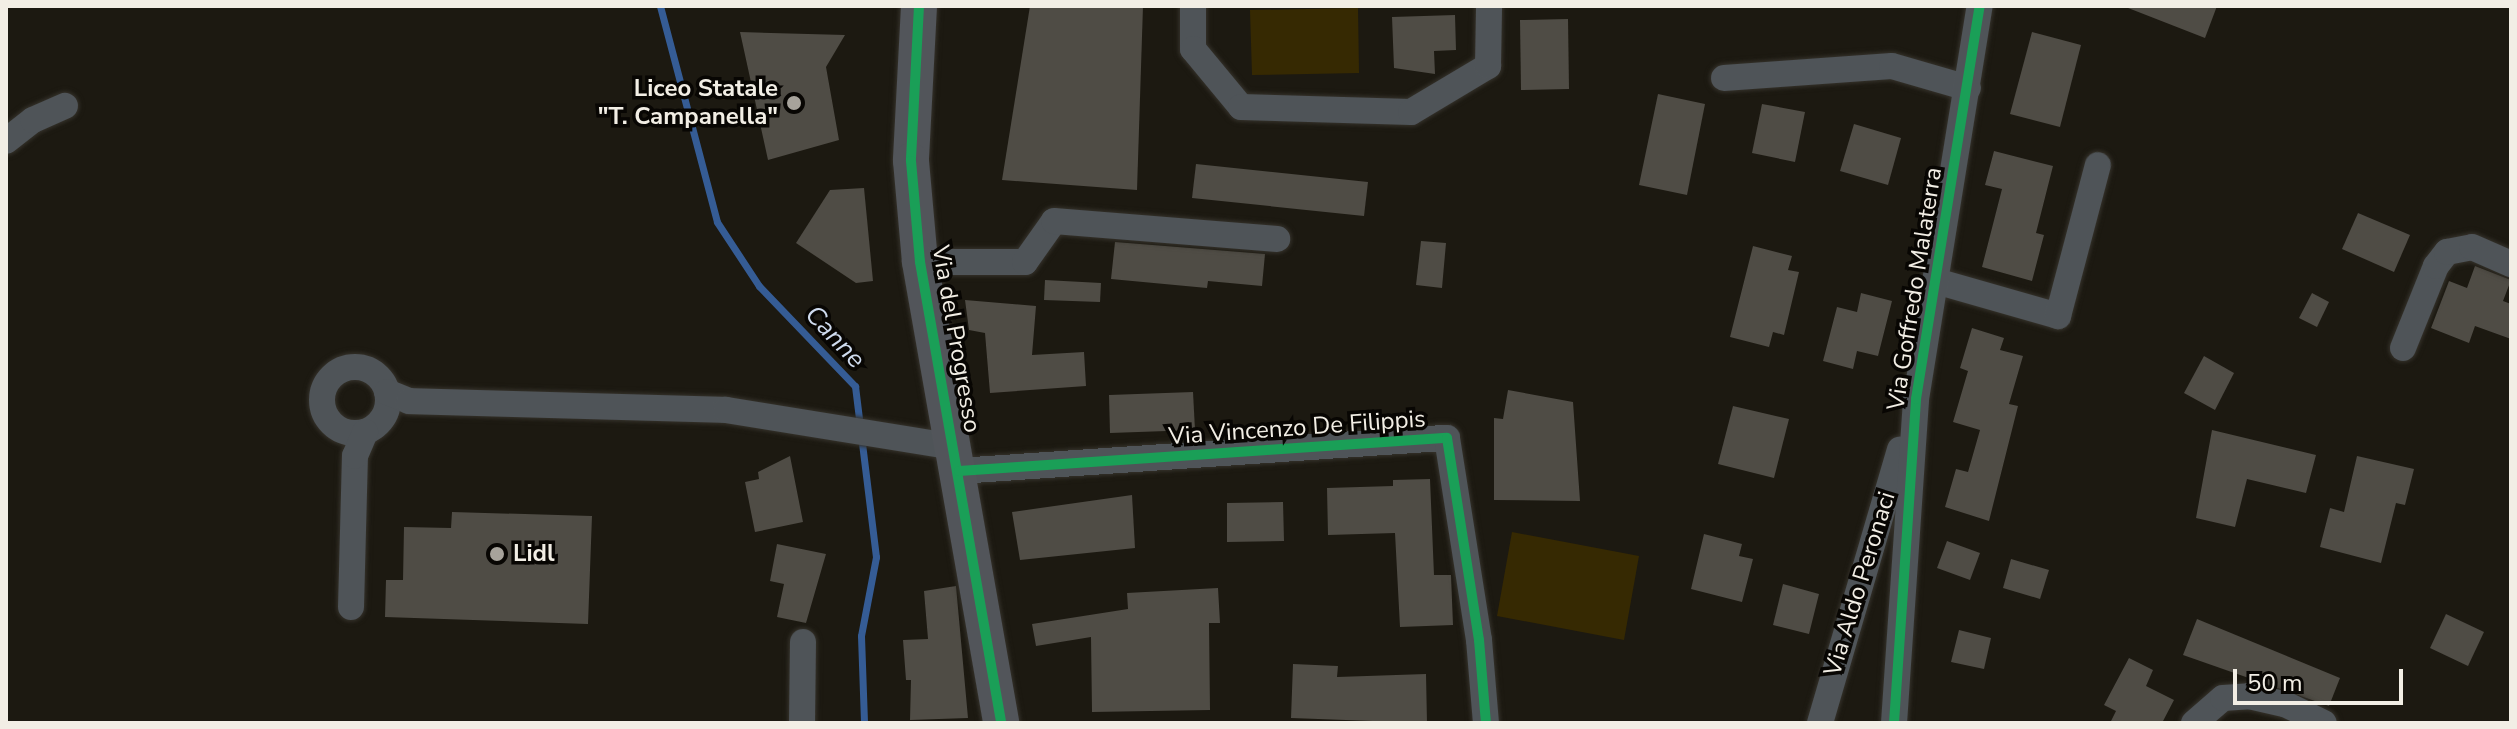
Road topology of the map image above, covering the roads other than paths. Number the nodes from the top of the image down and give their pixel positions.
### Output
1 (919, 6) edge
2 (1193, 6) edge
3 (1489, 6) edge
4 (1980, 6) edge
5 (1724, 78) dead end
6 (1968, 88) junction
7 (65, 106) dead end
8 (6, 141) edge
9 (2098, 165) dead end
10 (1277, 239) dead end
11 (920, 262) junction
12 (2511, 264) edge
13 (1936, 281) junction
14 (2403, 348) dead end
15 (1916, 399) junction
16 (394, 402) junction
17 (355, 432) junction
18 (957, 459) junction
19 (351, 607) dead end
20 (803, 642) dead end
21 (802, 723) edge
22 (1001, 723) edge
23 (1486, 723) edge
24 (1820, 723) edge
25 (1894, 723) edge
26 (2194, 723) edge
27 (2324, 723) edge

1 - 11 street, Via del Progresso
2 - 3 street
4 - 6 street, Via Goffredo Malaterra
5 - 6 street
6 - 13 street, Via Goffredo Malaterra
7 - 8 street
9 - 13 street
10 - 11 street
11 - 18 street, Via del Progresso
12 - 14 street
13 - 15 street, Via Goffredo Malaterra
15 - 24 street, Via Aldo Peronaci
15 - 25 street, Via Goffredo Malaterra
16 - 17 street
16 - 17 street
16 - 18 street
17 - 19 street
18 - 22 street, Via del Progresso
18 - 23 street, Via Vincenzo De Filippis
20 - 21 street
26 - 27 street

